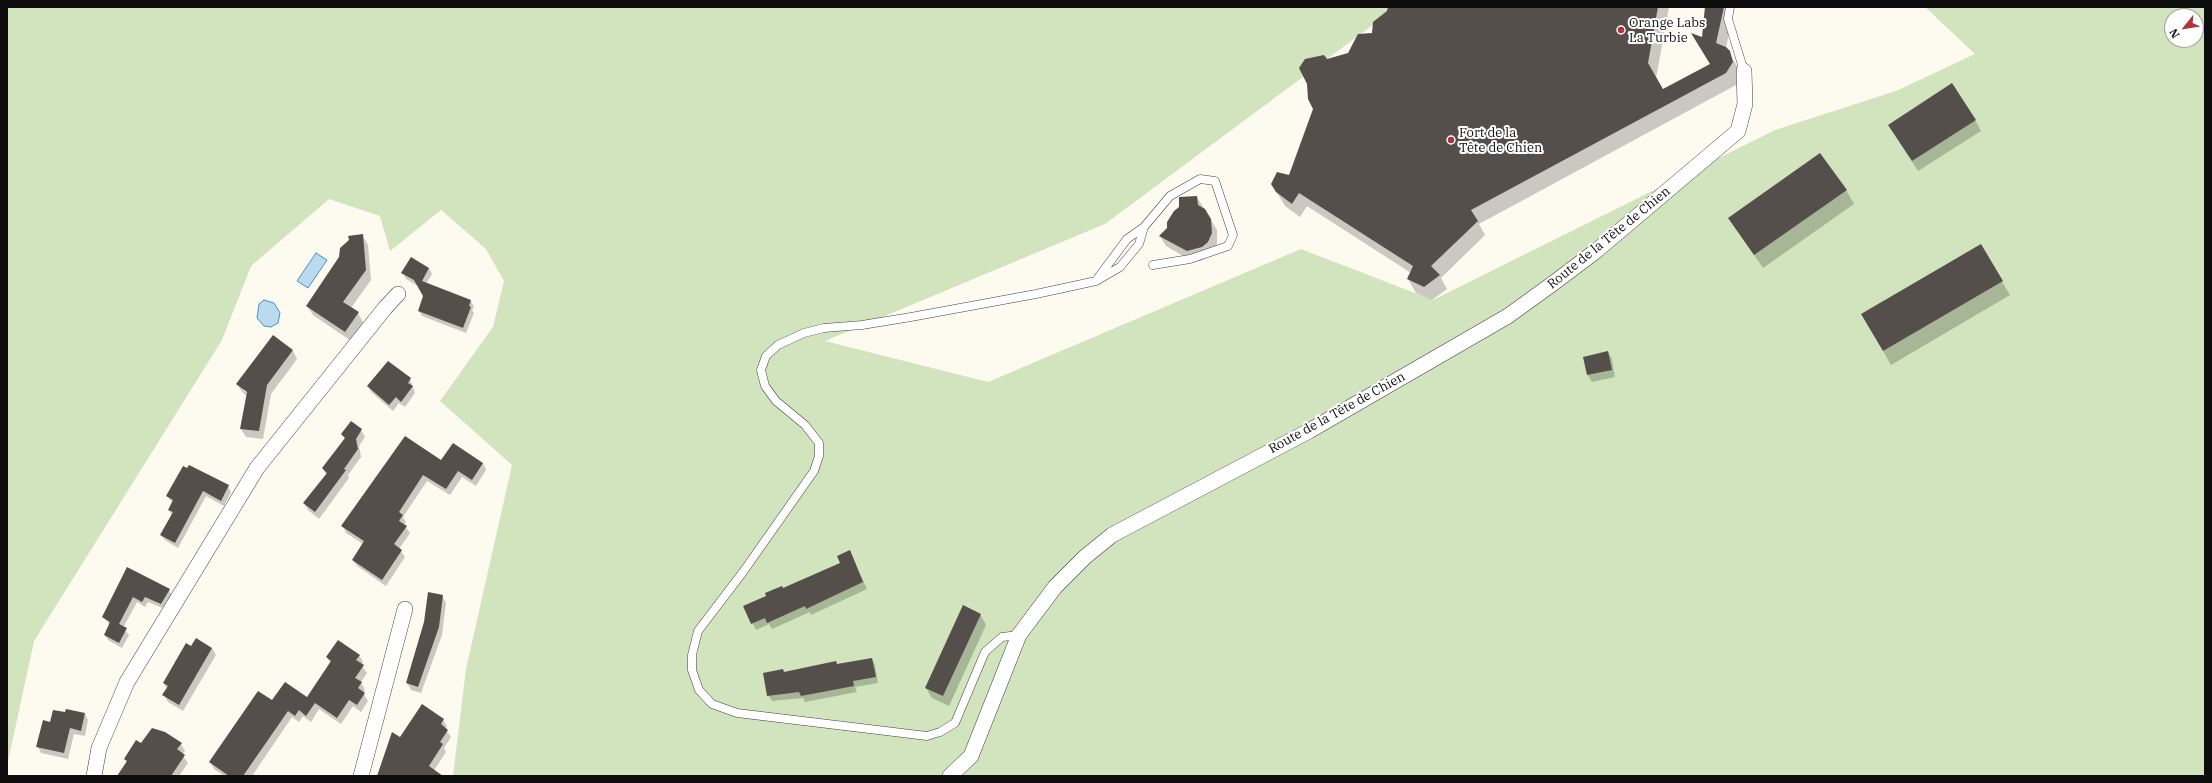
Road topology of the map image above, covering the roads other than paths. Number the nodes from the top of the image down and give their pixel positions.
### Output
1 (1730, 7) edge
2 (1744, 71) joint
3 (1144, 227) junction
4 (1153, 265) dead end
5 (1096, 281) junction
6 (398, 294) dead end
7 (406, 609) dead end
8 (1019, 635) junction
9 (94, 776) edge
10 (361, 776) edge
11 (950, 776) edge

1 - 2 lane
2 - 8 street, Route de la Tête de Chien
3 - 4 lane
3 - 5 lane
3 - 5 lane
5 - 8 lane
6 - 9 street
7 - 10 street
8 - 11 street, Route de la Tête de Chien

